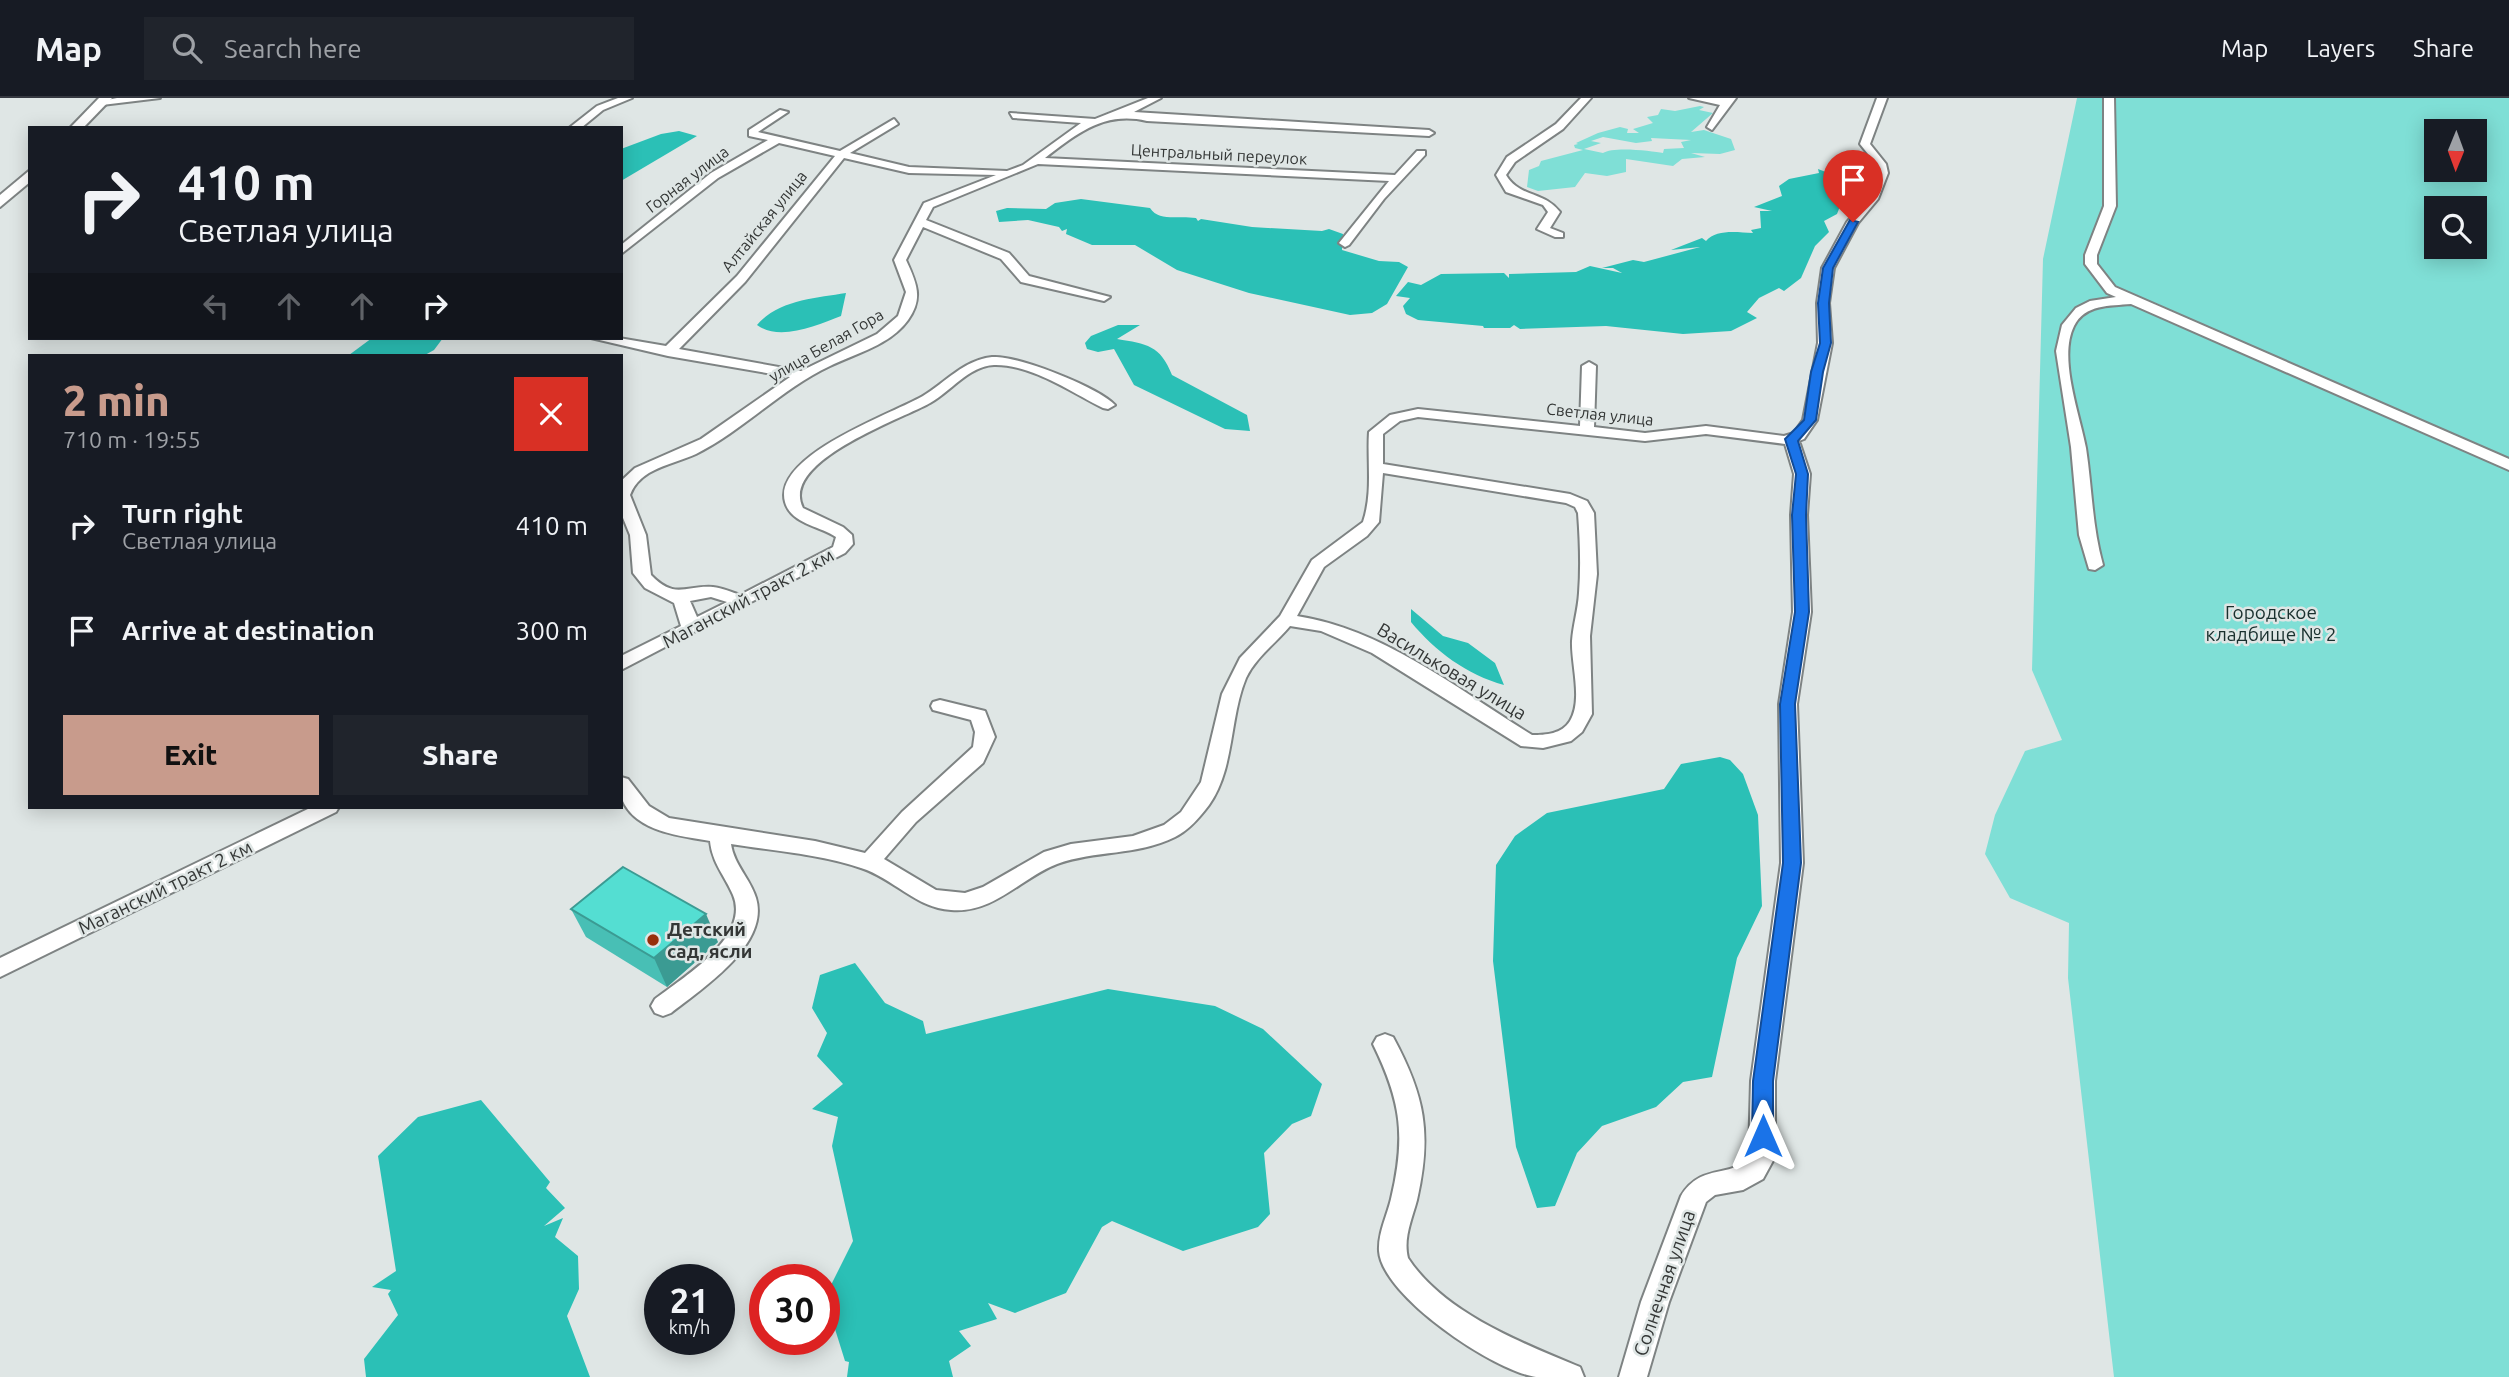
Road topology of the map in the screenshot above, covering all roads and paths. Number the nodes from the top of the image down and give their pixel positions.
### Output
1 (155, 98) edge
2 (627, 98) edge
3 (1156, 98) edge
4 (1586, 98) edge
5 (1694, 98) edge
6 (1882, 98) edge
7 (2109, 98) edge
8 (104, 100) edge
9 (1729, 100) edge
10 (783, 112) dead end
11 (1125, 113) junction
12 (1013, 115) dead end
13 (1094, 121) junction
14 (894, 122) dead end
15 (78, 126) edge
16 (577, 126) edge
17 (1712, 127) dead end
18 (1429, 133) dead end
19 (777, 140) junction
20 (842, 153) junction
21 (1421, 153) dead end
22 (1039, 161) junction
23 (1011, 173) junction
24 (28, 176) edge
25 (1397, 178) junction
26 (0, 203) edge
27 (920, 222) junction
28 (1559, 235) dead end
29 (1345, 243) dead end
30 (623, 249) edge
31 (1104, 297) dead end
32 (2130, 301) junction
33 (608, 340) edge
34 (668, 352) junction
35 (1589, 366) dead end
36 (802, 376) junction
37 (1108, 405) dead end
38 (1587, 431) junction
39 (1791, 439) junction
40 (2509, 465) edge
41 (1373, 467) junction
42 (2095, 565) dead end
43 (679, 597) junction
44 (743, 601) junction
45 (1286, 620) junction
46 (690, 629) junction
47 (623, 663) edge
48 (940, 706) dead end
49 (623, 787) edge
50 (326, 809) edge
51 (720, 835) junction
52 (869, 862) junction
53 (0, 968) edge
54 (663, 1006) dead end
55 (1385, 1044) dead end
56 (1570, 1377) edge
57 (1633, 1377) edge

1 - 8 street
2 - 16 street
3 - 11 street, улица Белая Гора
4 - 28 street
5 - 9 street
6 - 39 street
7 - 32 street
8 - 15 main road
9 - 17 street
10 - 19 street
11 - 13 street, улица Белая Гора
11 - 18 street
12 - 13 street
13 - 22 street, улица Белая Гора
14 - 20 street, Алтайская улица
19 - 20 street
19 - 30 street, Горная улица
20 - 23 street
20 - 34 street, Алтайская улица
21 - 25 street
22 - 23 street, улица Белая Гора
22 - 25 street, Центральный переулок
23 - 27 street, улица Белая Гора
24 - 26 main road
25 - 29 street
27 - 31 street
27 - 36 street, улица Белая Гора
32 - 40 street
32 - 42 street
33 - 34 street
34 - 36 street
35 - 38 street
36 - 43 street, улица Белая Гора
37 - 44 street, Маганский тракт 2 км
38 - 39 street, Светлая улица
38 - 41 street, Светлая улица
39 - 57 street, Солнечная улица
41 - 45 street
41 - 45 street, Васильковая улица
43 - 44 street
43 - 46 street
44 - 46 street, Маганский тракт 2 км
45 - 52 street
46 - 47 street, Маганский тракт 2 км
48 - 52 street
49 - 51 street
50 - 53 street, Маганский тракт 2 км
51 - 52 street
51 - 54 street
55 - 56 street

